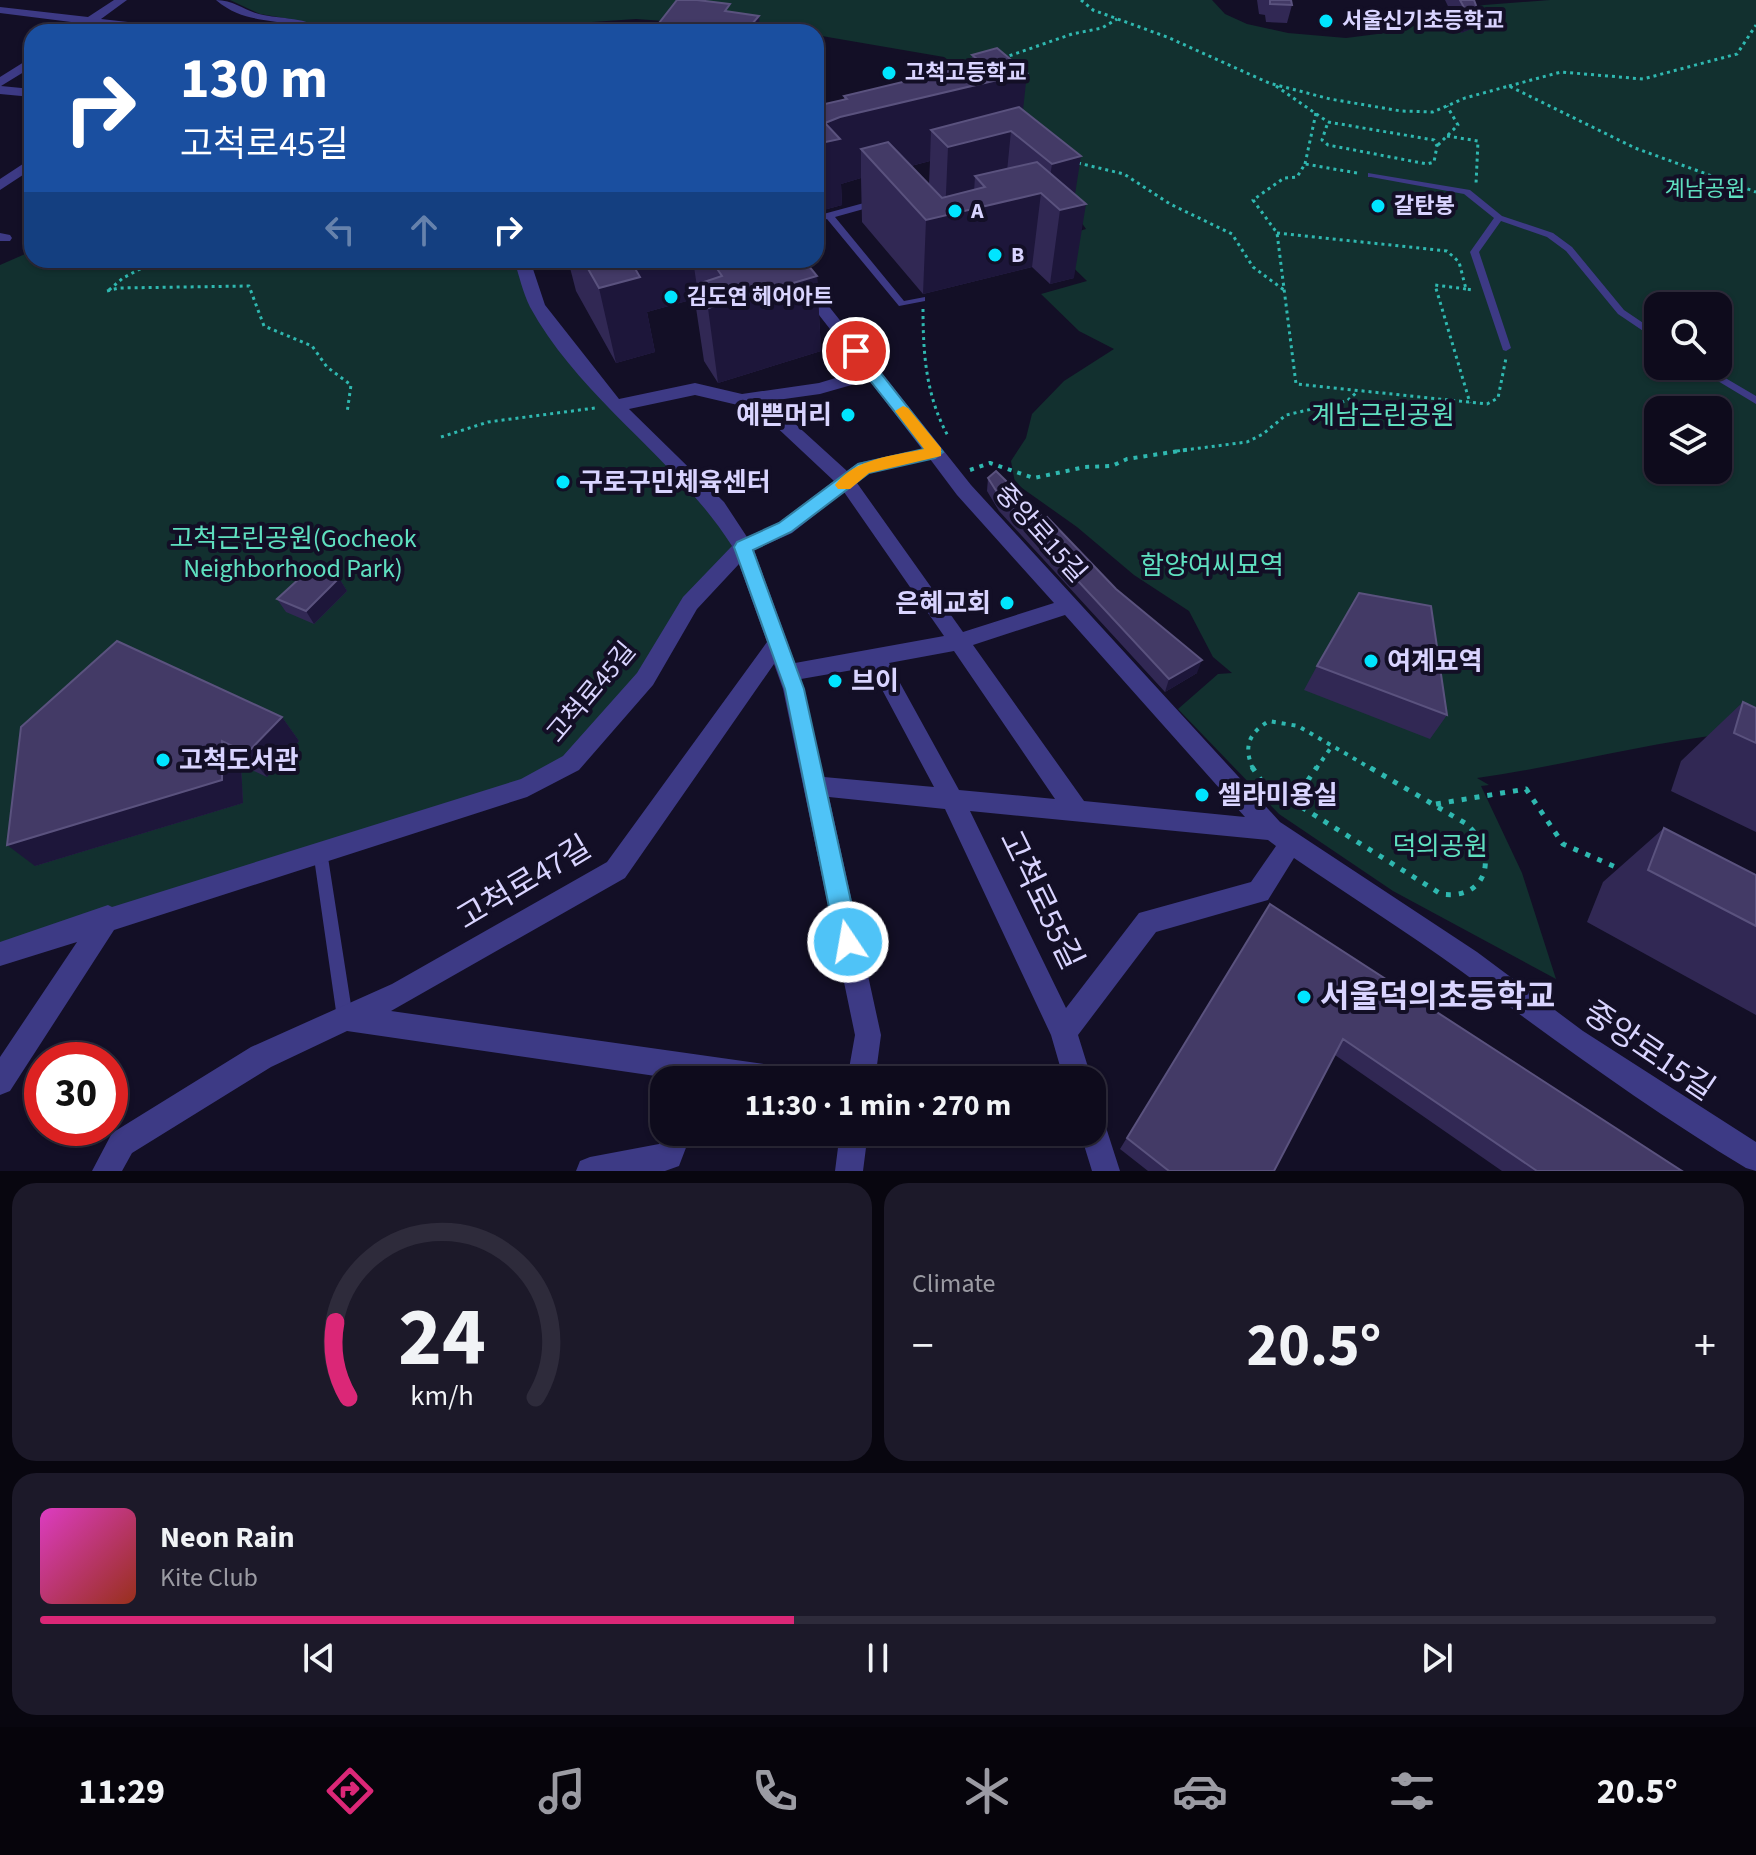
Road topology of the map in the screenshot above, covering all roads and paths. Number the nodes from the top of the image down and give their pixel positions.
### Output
1 (121, 0) edge
2 (222, 0) edge
3 (1081, 0) edge
4 (0, 11) edge
5 (1117, 19) junction
6 (92, 20) junction
7 (86, 24) edge
8 (122, 24) edge
9 (302, 24) edge
10 (1756, 25) edge
11 (996, 60) edge
12 (24, 66) edge
13 (0, 83) edge
14 (1274, 84) junction
15 (1509, 86) junction
16 (0, 90) edge
17 (24, 92) edge
18 (1447, 106) junction
19 (1316, 113) junction
20 (1328, 122) junction
21 (1447, 136) junction
22 (1437, 146) junction
23 (1067, 158) edge
24 (1305, 164) junction
25 (24, 168) edge
26 (1371, 175) joint
27 (1, 185) edge
28 (1756, 192) edge
29 (1476, 198) junction
30 (891, 199) edge
31 (829, 215) junction
32 (824, 217) edge
33 (1499, 218) junction
34 (1277, 233) junction
35 (142, 268) edge
36 (525, 268) edge
37 (785, 268) edge
38 (1466, 289) junction
39 (1284, 290) junction
40 (1487, 290) junction
41 (922, 299) joint
42 (1644, 328) edge
43 (1506, 348) joint
44 (872, 373) junction
45 (1721, 380) edge
46 (1358, 391) junction
47 (756, 398) junction
48 (1756, 401) edge
49 (1470, 403) junction
50 (615, 406) junction
51 (347, 413) dead end
52 (441, 437) dead end
53 (942, 445) junction
54 (961, 469) junction
55 (847, 482) junction
56 (743, 547) junction
57 (1069, 606) junction
58 (779, 641) junction
59 (958, 642) junction
60 (875, 657) junction
61 (789, 673) junction
62 (1332, 746) junction
63 (815, 786) junction
64 (952, 799) junction
65 (1293, 802) junction
66 (1433, 804) junction
67 (1078, 812) junction
68 (1281, 836) junction
69 (320, 851) junction
70 (1632, 875) dead end
71 (108, 917) junction
72 (0, 954) edge
73 (345, 1018) junction
74 (1064, 1032) junction
75 (650, 1066) edge
76 (863, 1066) edge
77 (1074, 1066) edge
78 (0, 1081) edge
79 (673, 1146) edge
80 (852, 1146) edge
81 (1098, 1146) edge
82 (1756, 1158) edge
83 (106, 1171) edge
84 (590, 1171) edge
85 (849, 1171) edge
86 (1106, 1171) edge

1 - 6 street
2 - 9 street
3 - 5 path
4 - 6 street
5 - 11 path
5 - 14 path
6 - 7 street
6 - 8 street
10 - 15 path
12 - 13 street
14 - 18 path
14 - 19 path
15 - 18 path
15 - 28 path
16 - 17 street
18 - 21 path
19 - 20 path
19 - 24 path
20 - 22 path
20 - 22 path
21 - 22 path
21 - 29 path
23 - 39 path
24 - 26 path
24 - 34 path
25 - 27 street
26 - 29 lane
29 - 33 lane
30 - 31 lane
31 - 32 lane
31 - 41 lane
33 - 40 lane
33 - 42 lane
34 - 38 path
34 - 39 path
35 - 51 path
36 - 50 street
37 - 44 street, 중앙로15길
38 - 40 path
38 - 49 path
39 - 46 path
40 - 43 lane
41 - 53 path
43 - 49 path
44 - 47 street
44 - 53 street, 중앙로15길
45 - 48 lane
46 - 49 path
46 - 54 path
47 - 50 street
47 - 55 street
50 - 52 path
50 - 56 street
53 - 54 street, 중앙로15길
53 - 55 street, 고척로45길
54 - 57 street, 중앙로15길
55 - 56 street, 고척로45길
55 - 59 street
56 - 58 street
56 - 69 street, 고척로45길
57 - 59 street
57 - 68 street, 중앙로15길
58 - 61 street
58 - 73 street, 고척로47길
59 - 60 street
59 - 67 street
60 - 61 street
60 - 64 street, 고척로55길
61 - 63 street
62 - 65 path
62 - 65 path
62 - 66 path
63 - 64 street, 고척로55길
63 - 76 street
64 - 67 street, 고척로55길
64 - 74 street, 고척로55길
65 - 66 path
66 - 70 path
67 - 68 street, 중앙로15길
68 - 74 street, 고척로55길
68 - 82 street, 중앙로15길
69 - 71 street, 고척로45길
69 - 73 lane
71 - 72 street, 고척로45길
71 - 78 street
73 - 75 street
73 - 83 street, 고척로47길
74 - 77 street, 고척로55길
79 - 84 street
80 - 85 street
81 - 86 street

